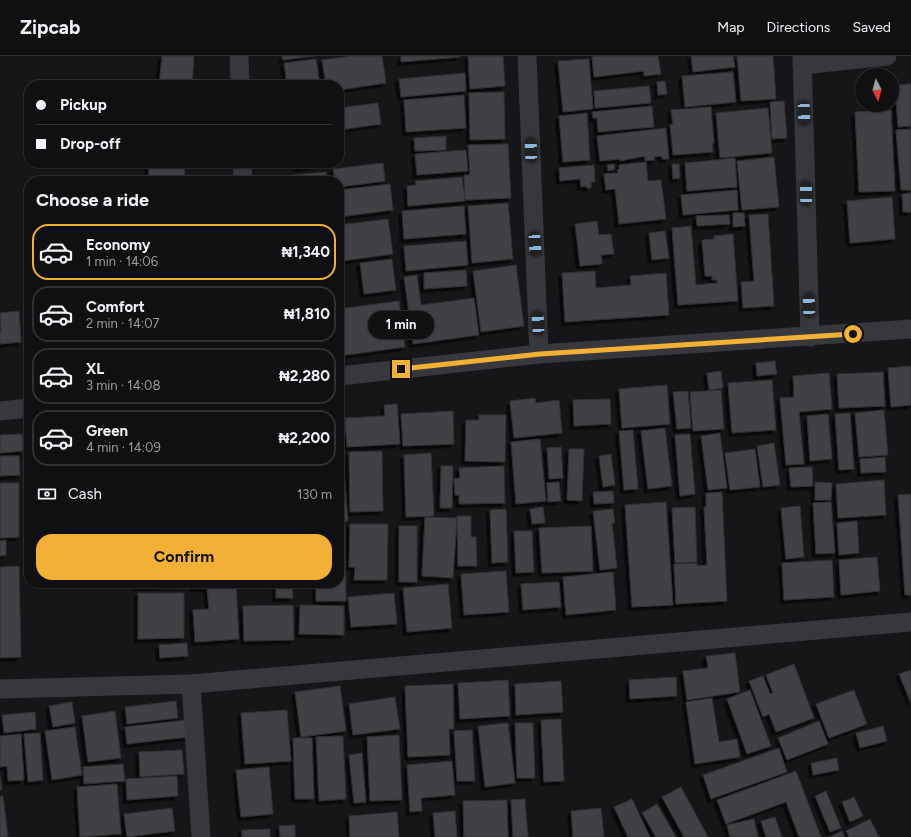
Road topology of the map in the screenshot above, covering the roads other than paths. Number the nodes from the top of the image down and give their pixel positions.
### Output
1 (239, 56) edge
2 (527, 56) edge
3 (887, 56) edge
4 (802, 60) edge
5 (240, 80) edge
6 (911, 329) edge
7 (810, 337) junction
8 (540, 354) junction
9 (344, 375) edge
10 (24, 409) edge
11 (0, 411) edge
12 (911, 622) edge
13 (191, 684) junction
14 (0, 689) edge
15 (201, 837) edge

1 - 5 street
2 - 8 street
3 - 4 street
4 - 7 street
6 - 7 street
7 - 8 street
8 - 9 street
10 - 11 street
12 - 13 street
13 - 14 street
13 - 15 street

